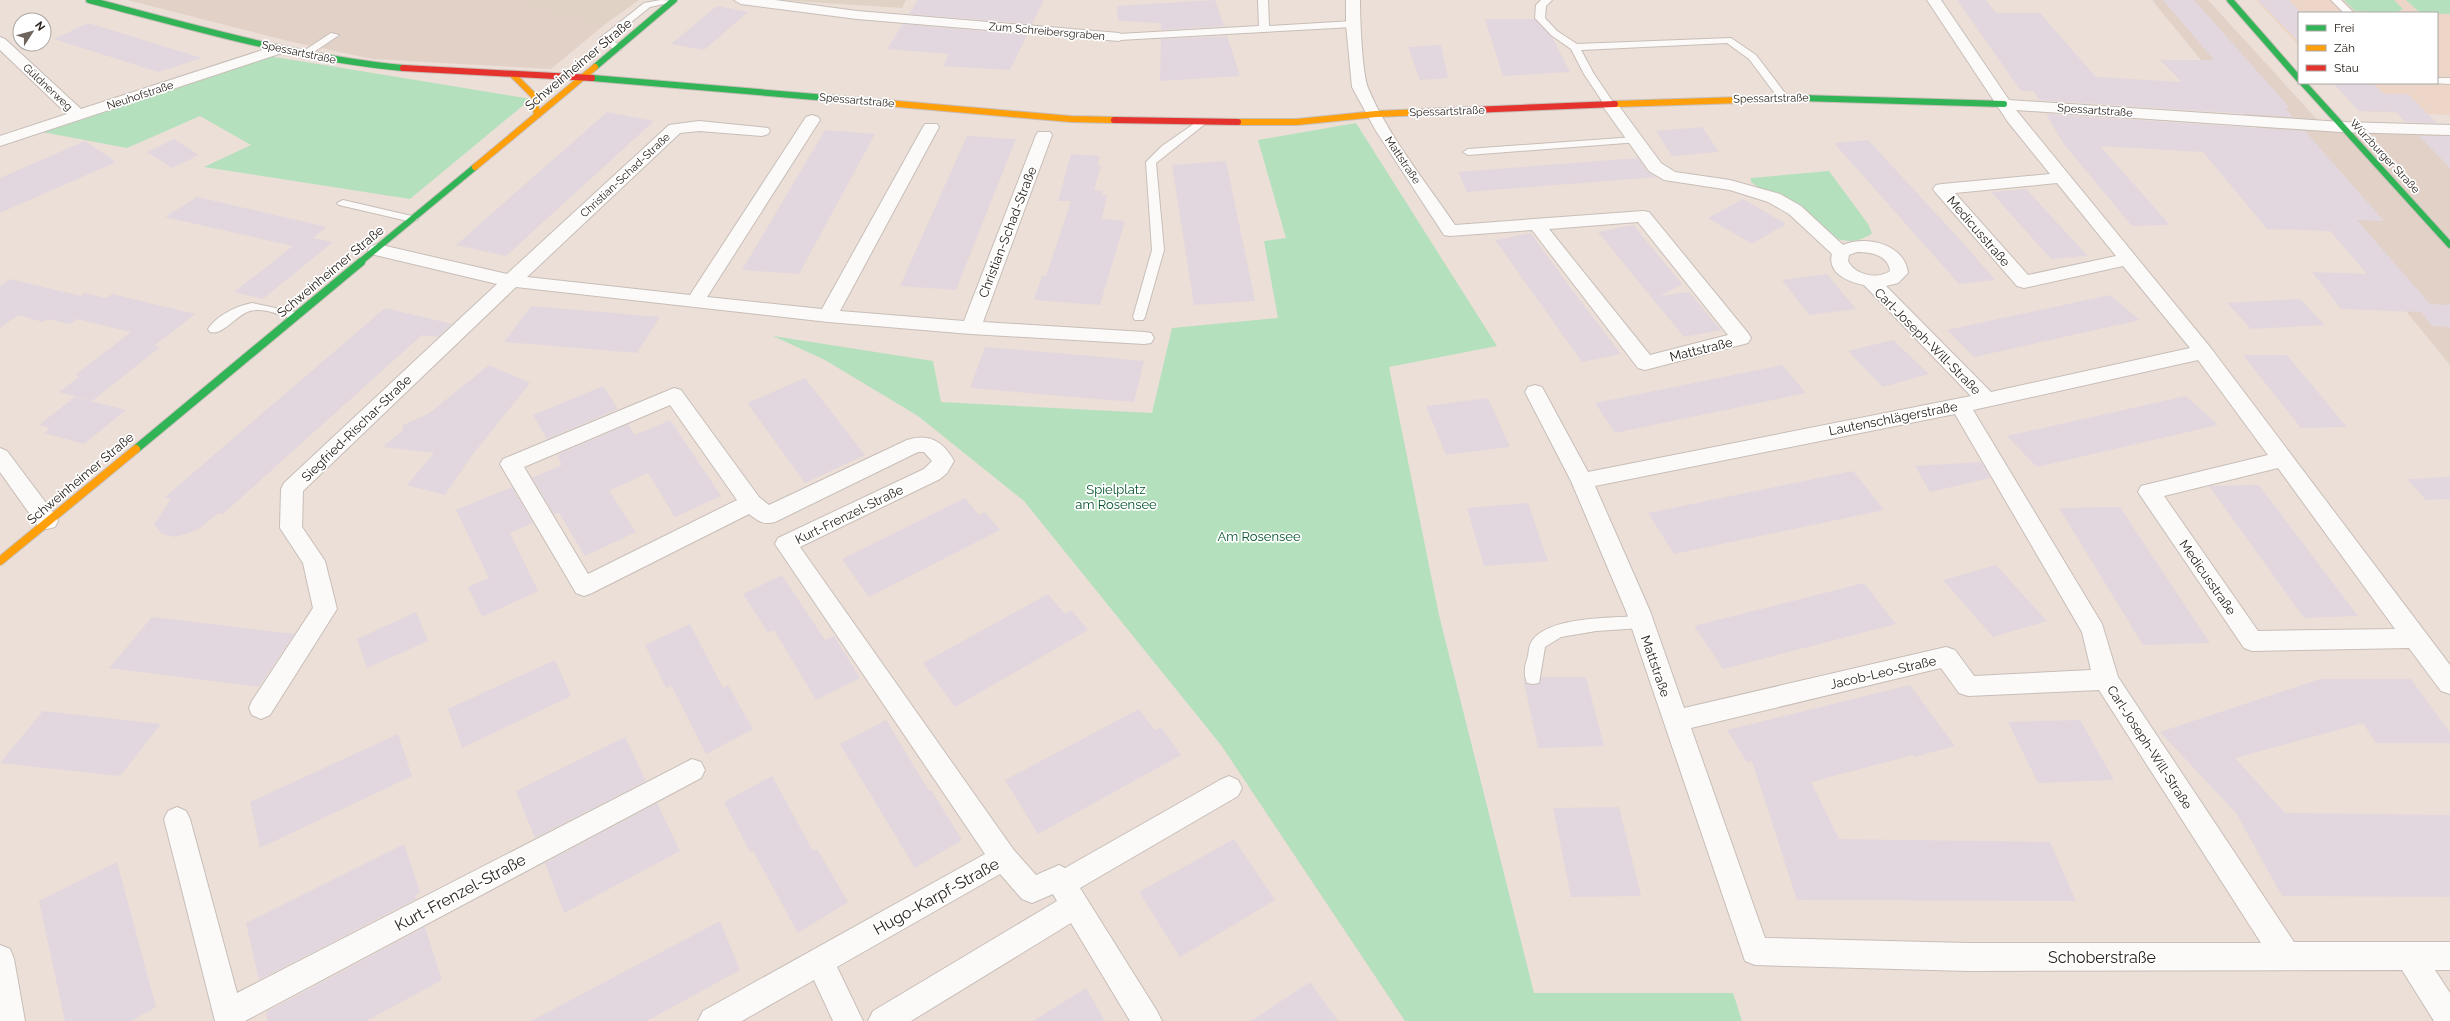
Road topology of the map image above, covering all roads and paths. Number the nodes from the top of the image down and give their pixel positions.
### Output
1 (89, 0) edge
2 (740, 0) edge
3 (1263, 0) edge
4 (1353, 0) edge
5 (1547, 0) edge
6 (1934, 0) edge
7 (2230, 0) edge
8 (2336, 0) edge
9 (673, 1) edge
10 (2348, 12) edge
11 (1354, 24) junction
12 (1264, 28) junction
13 (334, 35) dead end
14 (1119, 37) joint
15 (0, 42) edge
16 (1575, 47) junction
17 (618, 48) junction
18 (280, 49) junction
19 (304, 54) junction
20 (513, 76) junction
21 (582, 77) junction
22 (2298, 78) edge
23 (2438, 81) edge
24 (2450, 82) edge
25 (2304, 84) edge
26 (1783, 96) junction
27 (2004, 104) junction
28 (1610, 105) junction
29 (537, 114) junction
30 (1376, 114) junction
31 (78, 115) junction
32 (812, 120) dead end
33 (1201, 122) junction
34 (931, 127) dead end
35 (2340, 127) junction
36 (2450, 130) edge
37 (762, 131) dead end
38 (1044, 135) dead end
39 (1635, 140) junction
40 (0, 141) edge
41 (1468, 152) dead end
42 (2060, 178) junction
43 (343, 203) dead end
44 (412, 219) junction
45 (1537, 225) junction
46 (2450, 245) edge
47 (377, 250) junction
48 (1841, 252) junction
49 (2129, 259) junction
50 (510, 281) junction
51 (1870, 282) junction
52 (696, 301) junction
53 (296, 316) junction
54 (828, 316) junction
55 (1139, 317) dead end
56 (971, 328) junction
57 (214, 329) dead end
58 (1144, 338) dead end
59 (2203, 352) junction
60 (1535, 392) dead end
61 (1987, 400) junction
62 (1960, 405) junction
63 (0, 456) edge
64 (2282, 458) junction
65 (1582, 481) junction
66 (751, 503) junction
67 (47, 521) junction
68 (0, 561) edge
69 (1641, 622) junction
70 (2415, 638) junction
71 (1533, 678) dead end
72 (2106, 680) junction
73 (2450, 684) edge
74 (261, 708) dead end
75 (1675, 721) junction
76 (692, 770) dead end
77 (1229, 788) dead end
78 (176, 819) dead end
79 (1003, 858) junction
80 (1069, 895) junction
81 (1755, 951) joint
82 (2286, 956) junction
83 (2410, 956) junction
84 (2450, 956) edge
85 (0, 959) edge
86 (820, 961) junction
87 (229, 1017) edge
88 (2450, 1020) edge
89 (10, 1021) edge
90 (713, 1021) edge
91 (848, 1021) edge
92 (883, 1021) edge
93 (1147, 1021) edge

1 - 18 street, Spessartstraße
2 - 14 street, Zum Schreibersgraben
3 - 12 lane
4 - 11 street, Mattstraße
5 - 16 lane
6 - 27 street
7 - 22 street
8 - 10 lane
9 - 17 street, Schweinheimer Straße
9 - 17 lane
11 - 12 lane, Zum Schreibersgraben
11 - 30 street, Mattstraße
12 - 14 lane, Zum Schreibersgraben
13 - 19 lane
15 - 31 street, Güldnerweg
16 - 26 lane
16 - 28 lane
17 - 21 street, Schweinheimer Straße
18 - 19 street, Spessartstraße
18 - 31 street, Neuhofstraße
19 - 20 street, Spessartstraße
20 - 21 street, Spessartstraße
20 - 29 street
21 - 29 street, Schweinheimer Straße
21 - 33 street, Spessartstraße
23 - 24 lane
25 - 35 street, Würzburger Straße
26 - 27 street, Spessartstraße
26 - 28 street, Spessartstraße
27 - 35 street, Spessartstraße
27 - 42 street
28 - 30 street, Spessartstraße
28 - 39 street
29 - 44 street, Schweinheimer Straße
30 - 33 street, Spessartstraße
30 - 45 street, Mattstraße
31 - 40 street, Neuhofstraße
32 - 52 street
33 - 55 lane
34 - 54 street
35 - 36 street, Spessartstraße
35 - 46 street, Würzburger Straße
37 - 50 street, Christian-Schad-Straße
38 - 56 street, Christian-Schad-Straße
39 - 41 lane
39 - 48 street
42 - 49 street
42 - 49 street, Medicusstraße
43 - 44 lane
44 - 47 street, Schweinheimer Straße
45 - 45 street, Mattstraße
47 - 50 street
47 - 53 street, Schweinheimer Straße
48 - 51 street, Carl-Joseph-Will-Straße
48 - 51 street, Carl-Joseph-Will-Straße
49 - 59 street
50 - 52 street
50 - 74 street, Siegfried-Rischar-Straße
51 - 61 street, Carl-Joseph-Will-Straße
52 - 54 street
53 - 57 lane
53 - 67 street, Schweinheimer Straße
54 - 56 street
56 - 58 street
59 - 61 street, Lautenschlägerstraße
59 - 64 street
60 - 65 street, Mattstraße
61 - 62 street, Lautenschlägerstraße
62 - 65 street, Lautenschlägerstraße
62 - 72 street, Carl-Joseph-Will-Straße
63 - 67 street
64 - 70 street
64 - 70 street, Medicusstraße
65 - 69 street, Mattstraße
66 - 66 street, Kurt-Frenzel-Straße
66 - 79 street, Kurt-Frenzel-Straße
67 - 68 street, Schweinheimer Straße
69 - 71 lane
69 - 75 street, Mattstraße
70 - 73 street
72 - 75 street, Jacob-Leo-Straße
72 - 82 street, Carl-Joseph-Will-Straße
75 - 81 street, Mattstraße
76 - 87 street, Kurt-Frenzel-Straße
77 - 80 street
78 - 87 street, Kurt-Frenzel-Straße
79 - 80 street, Hugo-Karpf-Straße
79 - 86 street, Hugo-Karpf-Straße
80 - 92 street
80 - 93 street
81 - 82 street, Schoberstraße
82 - 83 street, Schoberstraße
83 - 84 street, Schoberstraße
83 - 88 street
85 - 89 street
86 - 90 street, Hugo-Karpf-Straße
86 - 91 street

